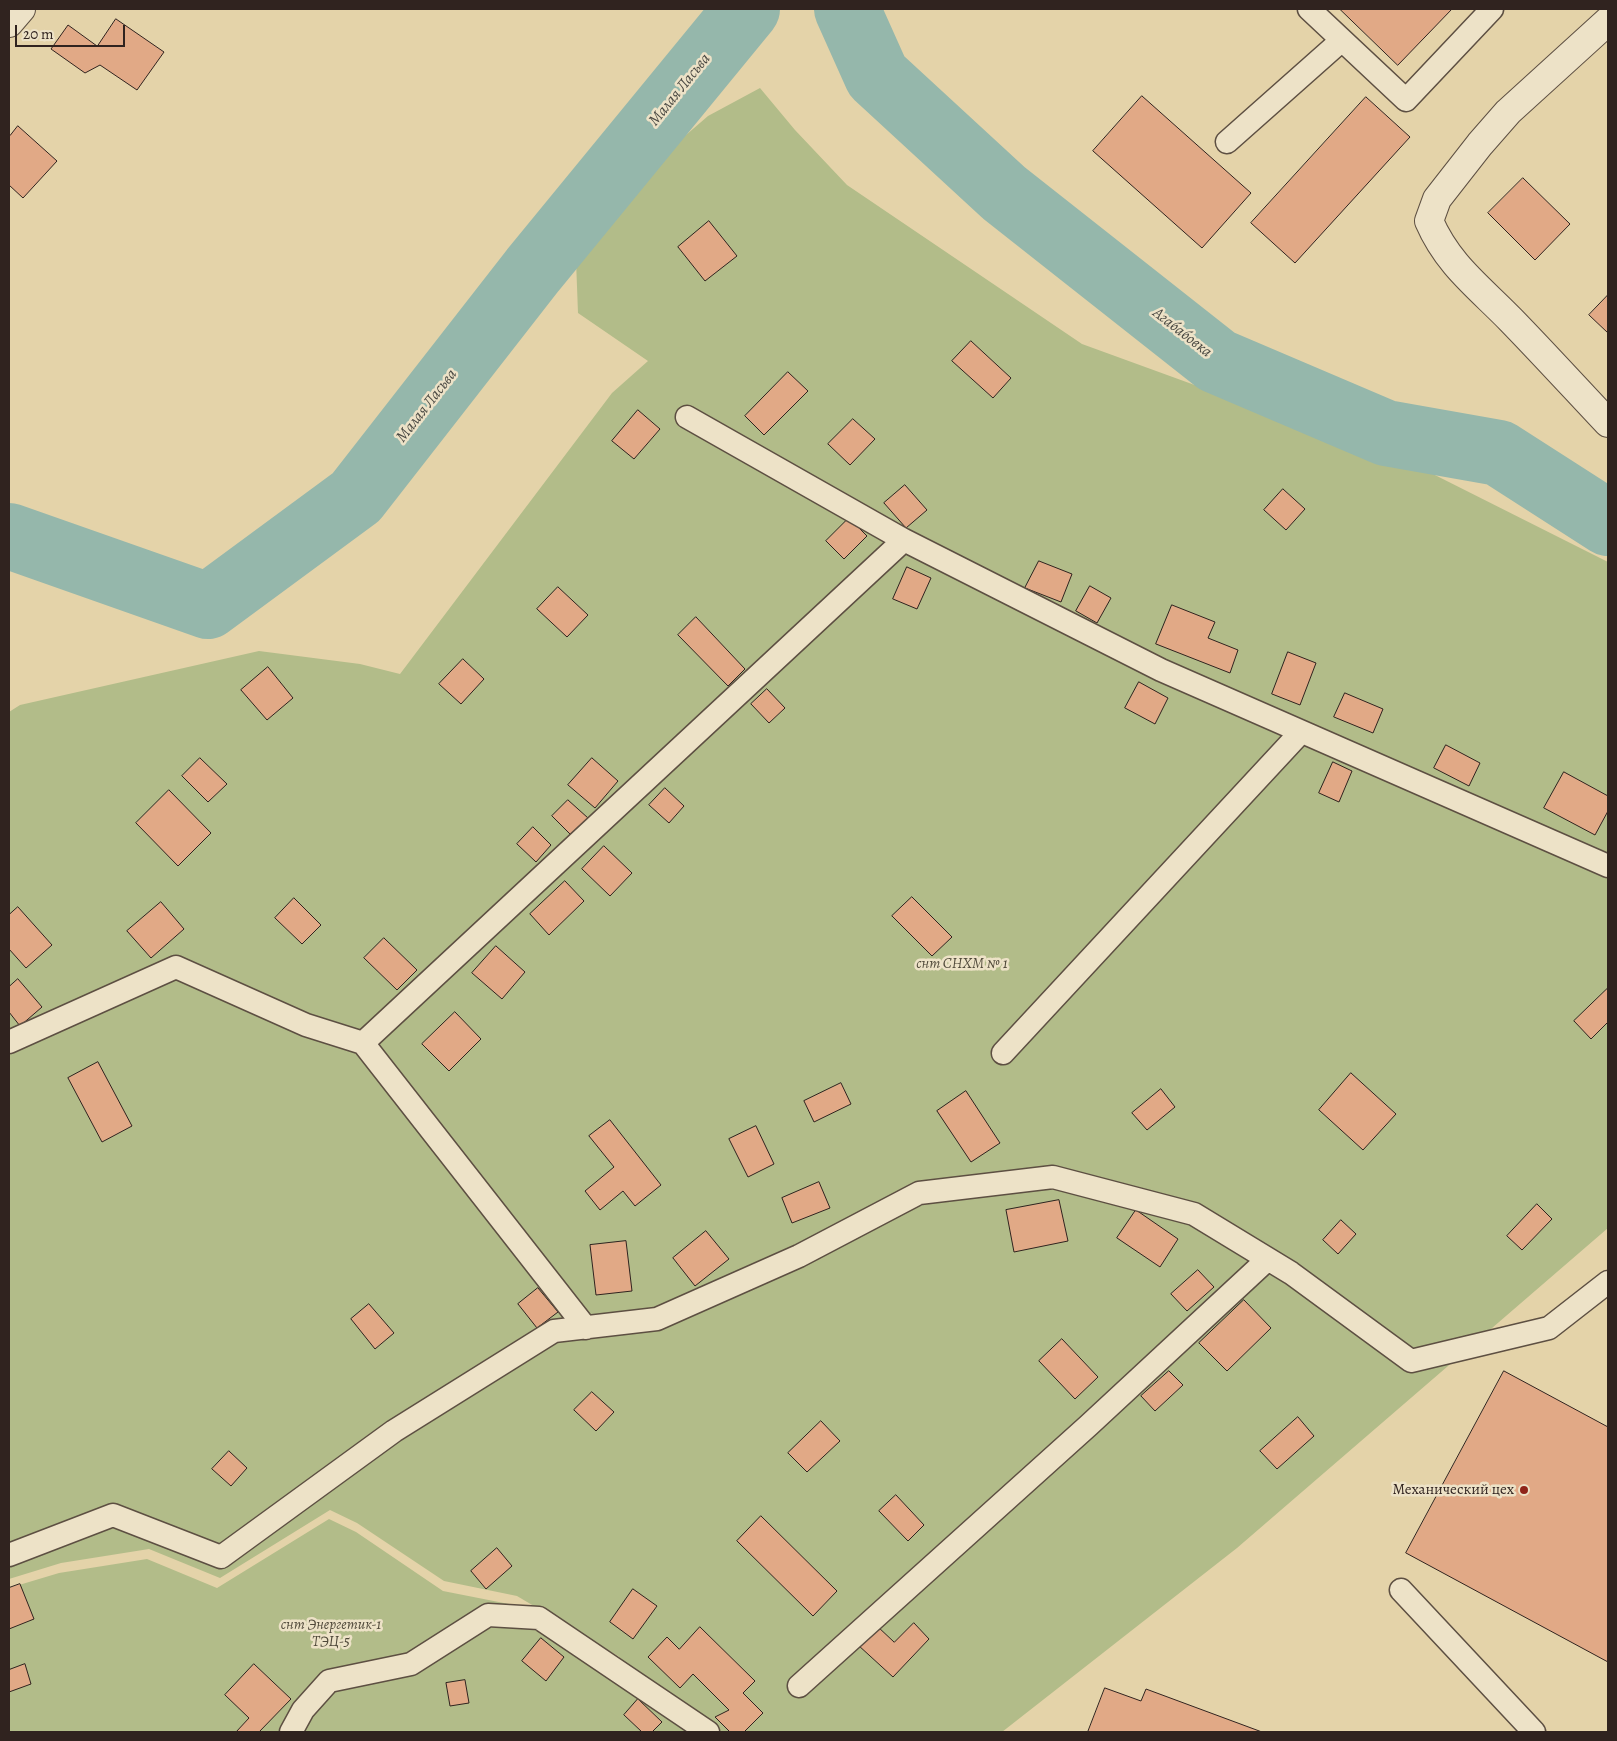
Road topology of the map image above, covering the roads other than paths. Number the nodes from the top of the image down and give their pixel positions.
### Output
1 (20, 9) edge
2 (1309, 9) edge
3 (1492, 9) edge
4 (1608, 21) edge
5 (9, 23) edge
6 (1342, 40) junction
7 (1227, 142) dead end
8 (687, 417) dead end
9 (1608, 423) edge
10 (904, 540) junction
11 (1301, 732) junction
12 (1608, 866) edge
13 (9, 1042) edge
14 (363, 1043) junction
15 (1003, 1053) dead end
16 (1268, 1259) junction
17 (1608, 1282) edge
18 (586, 1328) junction
19 (9, 1555) edge
20 (1401, 1590) dead end
21 (799, 1686) dead end
22 (291, 1732) edge
23 (708, 1732) edge
24 (1534, 1732) edge

1 - 5 street
2 - 6 lane
3 - 6 lane
4 - 9 street
6 - 7 lane
8 - 10 lane
10 - 11 lane
10 - 14 lane
11 - 12 lane
11 - 15 lane
13 - 14 lane
14 - 18 lane
16 - 17 lane
16 - 18 lane
16 - 21 lane
18 - 19 lane
20 - 24 lane
22 - 23 lane

